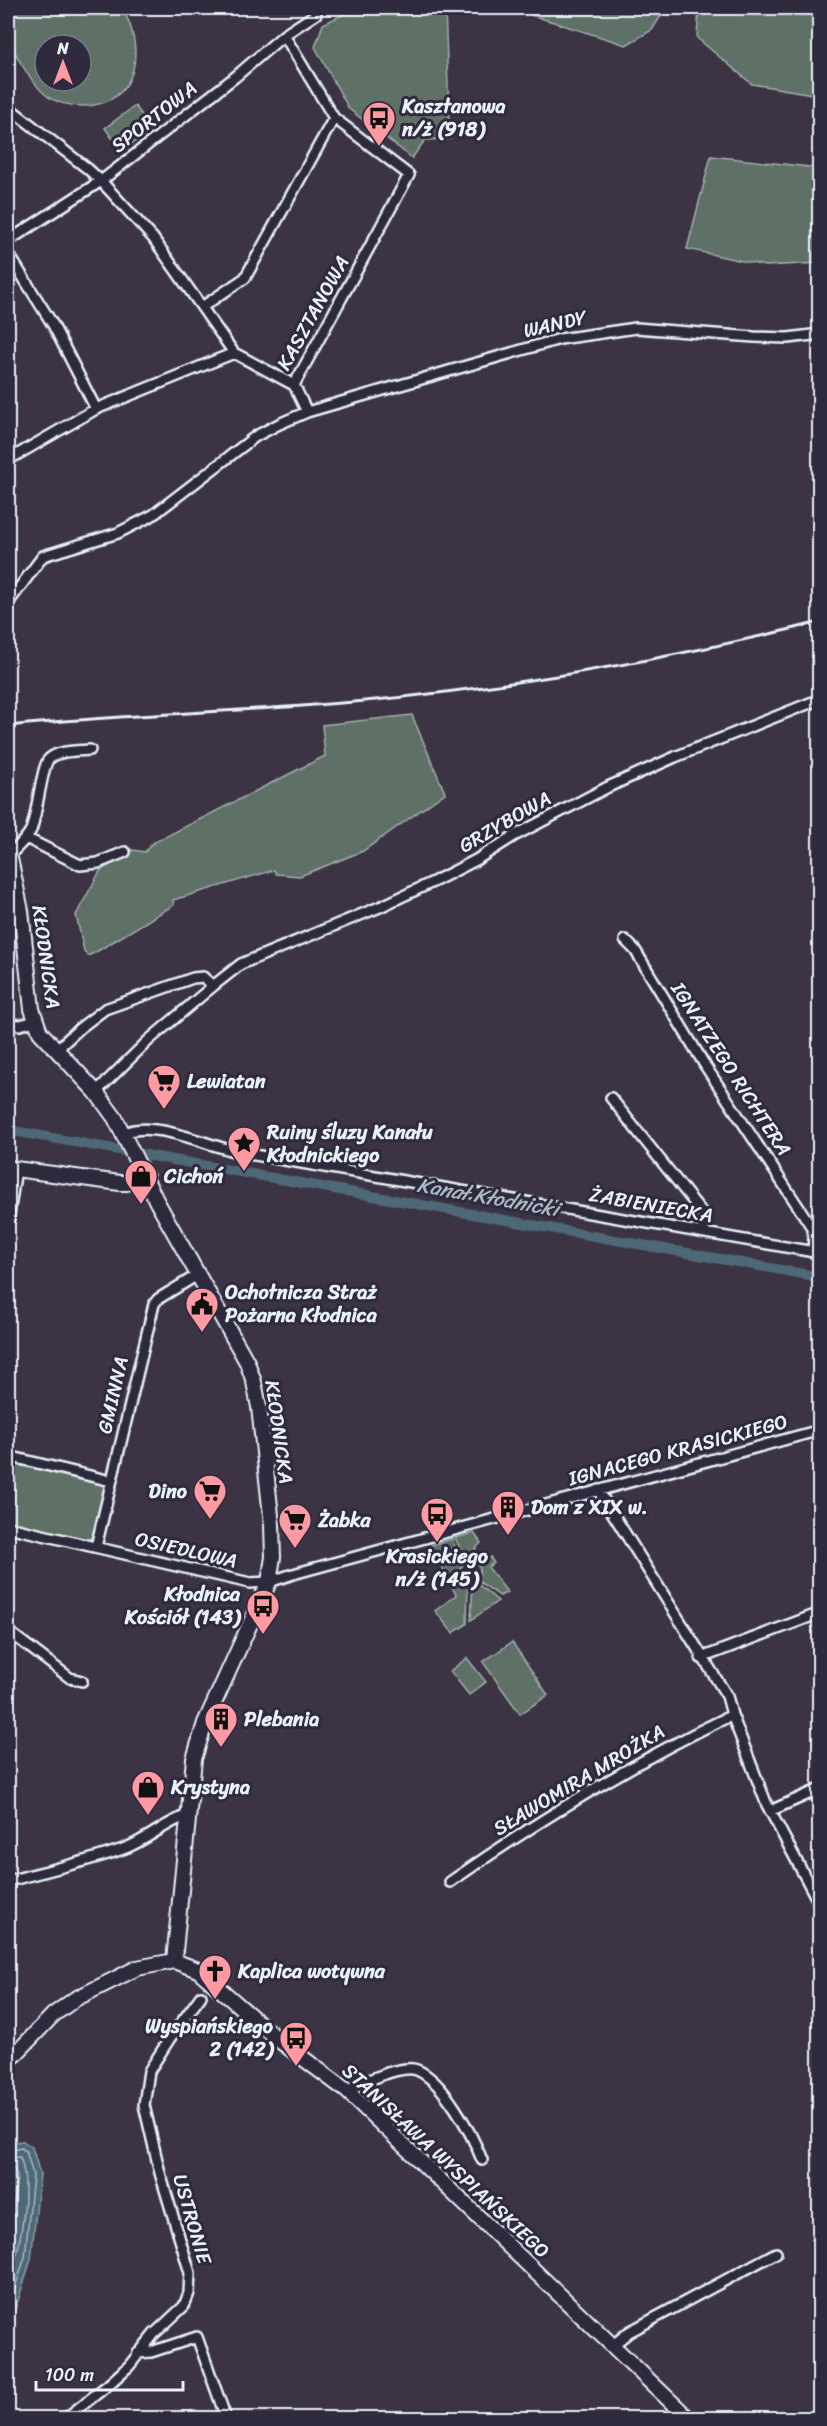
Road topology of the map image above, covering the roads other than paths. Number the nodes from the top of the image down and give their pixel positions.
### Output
1 (316, 14) dead end
2 (284, 35) junction
3 (8, 107) edge
4 (334, 118) junction
5 (101, 181) junction
6 (8, 242) edge
7 (8, 253) edge
8 (202, 307) junction
9 (819, 334) edge
10 (234, 353) junction
11 (294, 385) junction
12 (96, 409) junction
13 (307, 412) junction
14 (8, 460) edge
15 (8, 603) edge
16 (819, 699) edge
17 (90, 750) dead end
18 (26, 838) junction
19 (9, 852) edge
20 (124, 852) dead end
21 (625, 940) dead end
22 (213, 986) junction
23 (35, 1021) junction
24 (8, 1024) edge
25 (56, 1050) junction
26 (96, 1092) junction
27 (611, 1098) dead end
28 (125, 1136) junction
29 (12, 1168) edge
30 (146, 1177) junction
31 (8, 1221) edge
32 (704, 1232) junction
33 (816, 1252) edge
34 (199, 1274) junction
35 (819, 1430) edge
36 (8, 1456) edge
37 (111, 1481) junction
38 (598, 1490) junction
39 (8, 1527) edge
40 (96, 1547) junction
41 (269, 1582) junction
42 (819, 1613) edge
43 (8, 1631) edge
44 (701, 1658) junction
45 (82, 1681) dead end
46 (732, 1715) junction
47 (819, 1789) edge
48 (770, 1811) junction
49 (188, 1815) junction
50 (8, 1881) edge
51 (450, 1882) dead end
52 (819, 1905) edge
53 (174, 1961) junction
54 (201, 1996) dead end
55 (8, 2062) edge
56 (347, 2091) junction
57 (482, 2160) dead end
58 (776, 2253) dead end
59 (612, 2346) junction
60 (138, 2353) junction
61 (678, 2415) edge
62 (66, 2418) edge
63 (226, 2418) edge

1 - 2 street, SPORTOWA
2 - 4 street, KASZTANOWA
2 - 5 street, SPORTOWA
3 - 5 street
4 - 8 street
4 - 11 street, KASZTANOWA
5 - 6 street, SPORTOWA
5 - 8 street
7 - 12 street
8 - 10 street
9 - 13 street, WANDY
10 - 11 street
10 - 12 street
11 - 13 street, KASZTANOWA
12 - 14 street
13 - 15 street
16 - 22 street, GRZYBOWA
17 - 18 street
18 - 19 street
18 - 20 street
19 - 23 main road, KŁODNICKA
21 - 33 street, IGNATZEGO RICHTERA
22 - 25 street
22 - 26 street, GRZYBOWA
23 - 24 street
23 - 25 main road, KŁODNICKA
25 - 26 main road, KŁODNICKA
26 - 28 main road, KŁODNICKA
27 - 32 street
28 - 30 main road, KŁODNICKA
28 - 32 street, ŻABIENIECKA
29 - 30 main road
29 - 31 street
30 - 34 main road, KŁODNICKA
32 - 33 street, ŻABIENIECKA
34 - 37 street, GMINNA
34 - 41 main road, KŁODNICKA
35 - 38 street, IGNACEGO KRASICKIEGO
36 - 37 street
37 - 40 street, GMINNA
38 - 41 street, IGNACEGO KRASICKIEGO
38 - 44 street
39 - 40 street, OSIEDLOWA
40 - 41 street, OSIEDLOWA
41 - 49 main road, KŁODNICKA
42 - 44 street
43 - 45 street
44 - 46 street
46 - 48 street
46 - 51 street, SŁAWOMIRA MROŻKA
47 - 48 street
48 - 52 street
49 - 50 street
49 - 53 main road, KŁODNICKA
53 - 55 main road
53 - 56 main road, STANISŁAWA WYSPIAŃSKIEGO
54 - 60 street, USTRONIE
56 - 57 street
56 - 59 main road, STANISŁAWA WYSPIAŃSKIEGO
58 - 59 street
59 - 61 main road, STANISŁAWA WYSPIAŃSKIEGO
60 - 62 street, USTRONIE
60 - 63 street

